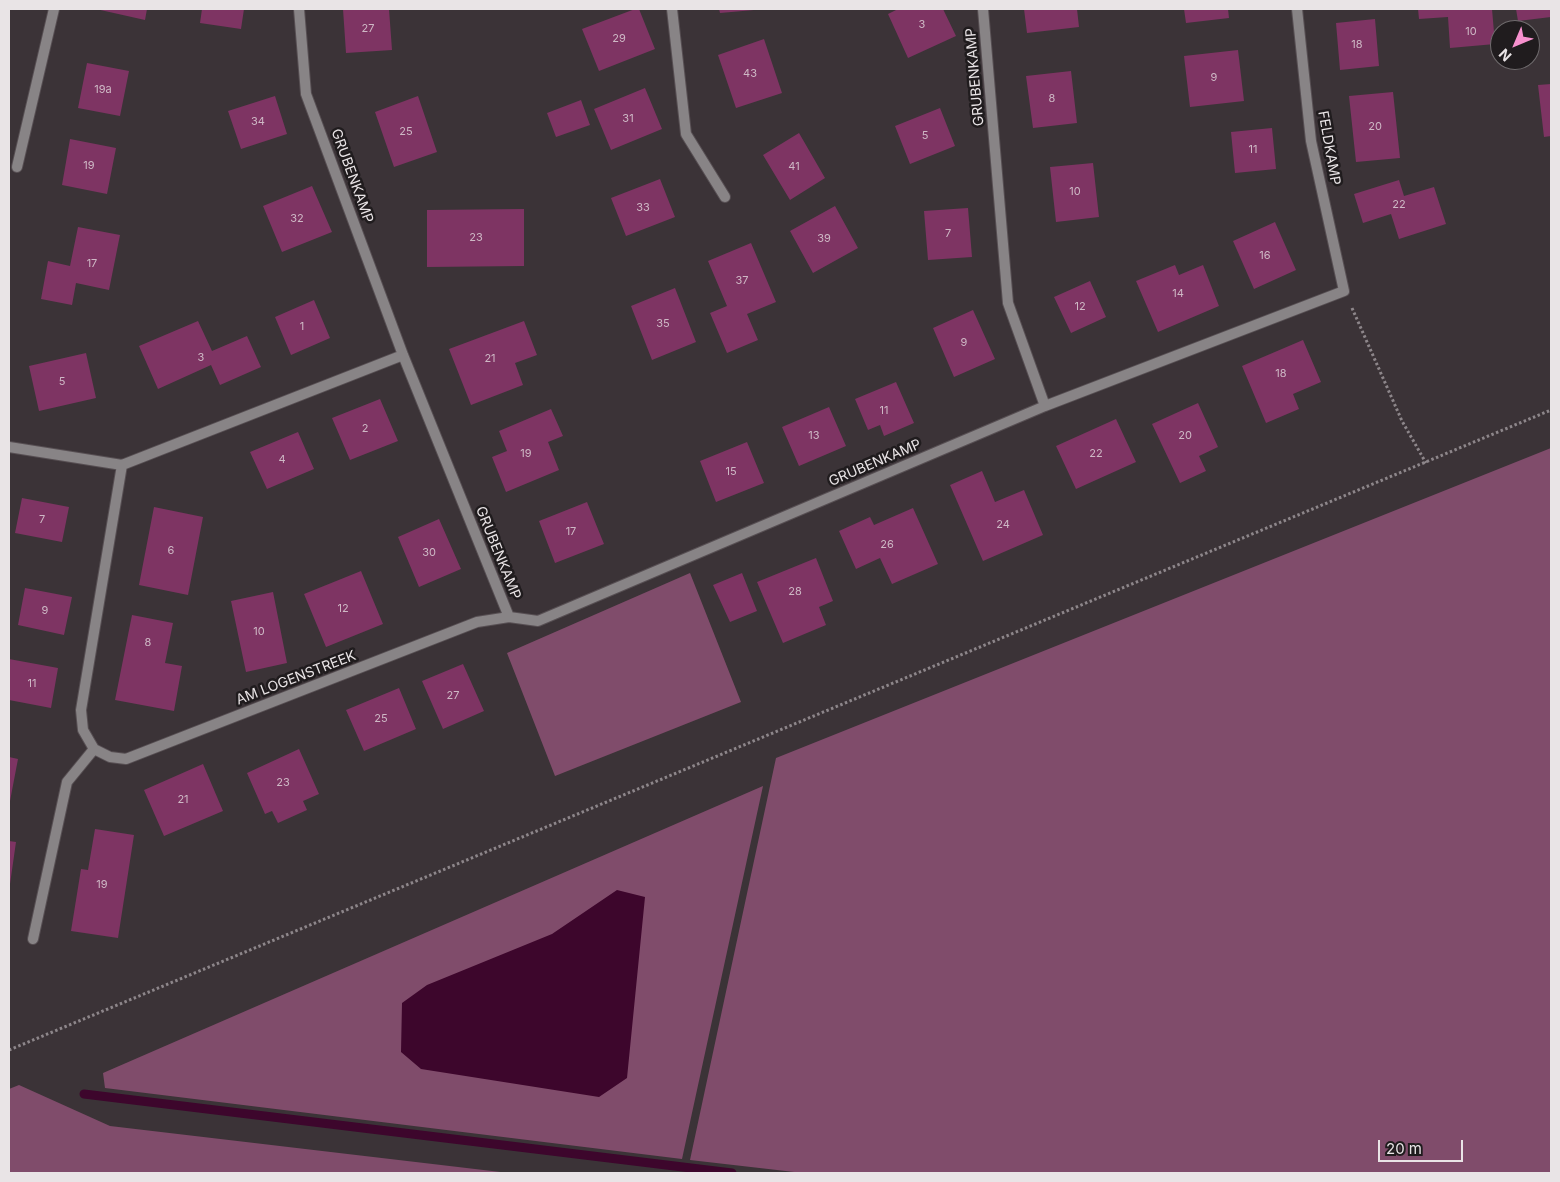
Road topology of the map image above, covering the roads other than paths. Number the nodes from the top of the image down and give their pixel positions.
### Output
1 (54, 9) edge
2 (299, 9) edge
3 (672, 9) edge
4 (983, 9) edge
5 (1297, 9) edge
6 (18, 167) dead end
7 (725, 197) dead end
8 (1344, 291) joint
9 (404, 355) junction
10 (1045, 406) junction
11 (13, 448) edge
12 (122, 465) junction
13 (509, 617) junction
14 (94, 749) junction
15 (33, 938) dead end

1 - 6 street
2 - 9 street, GRUBENKAMP
3 - 7 street
4 - 10 street, GRUBENKAMP
5 - 8 street, FELDKAMP
8 - 10 street, GRUBENKAMP
9 - 12 street
9 - 13 street, GRUBENKAMP
10 - 13 street, GRUBENKAMP
11 - 12 street
12 - 14 street
13 - 14 street, AM LOGENSTREEK
14 - 15 street

